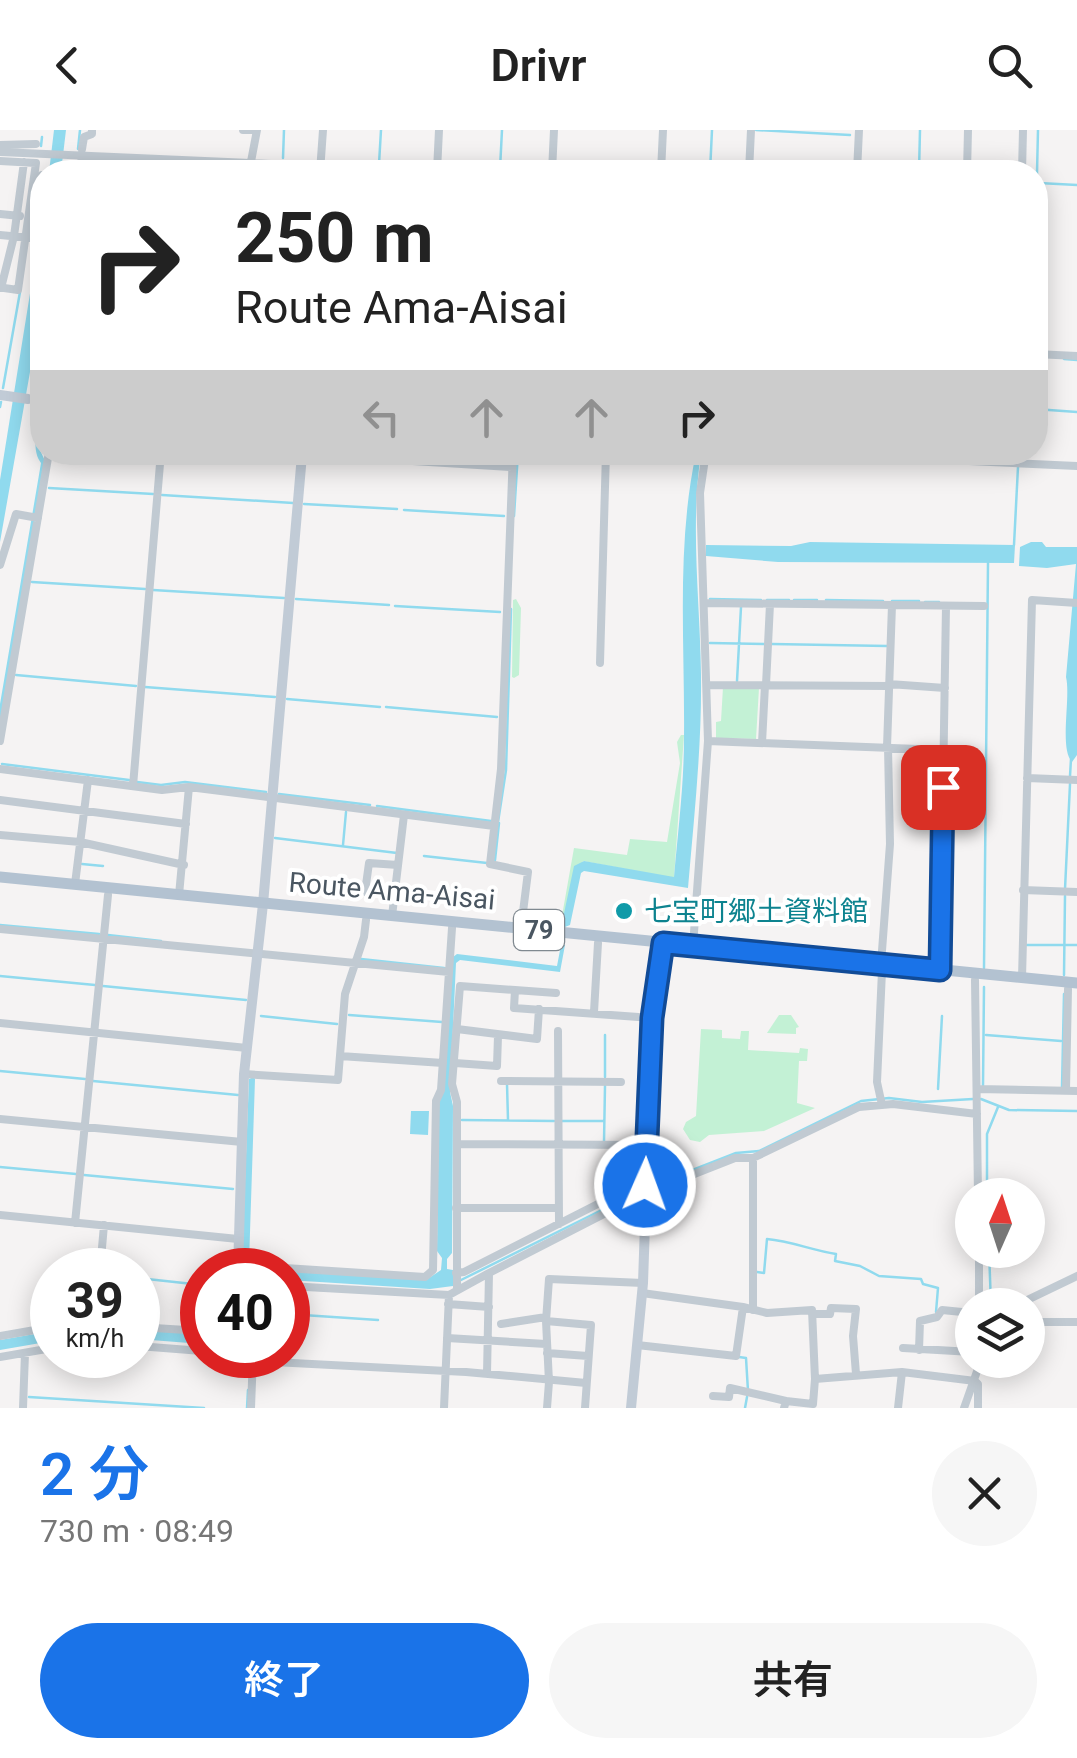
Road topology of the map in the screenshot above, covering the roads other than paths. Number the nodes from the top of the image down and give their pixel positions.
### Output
1 (92, 130) edge
2 (243, 130) edge
3 (322, 130) edge
4 (439, 130) edge
5 (554, 130) edge
6 (662, 130) edge
7 (751, 130) edge
8 (859, 130) edge
9 (968, 130) edge
10 (1023, 130) edge
11 (36, 144) dead end
12 (0, 148) edge
13 (46, 152) junction
14 (0, 160) edge
15 (45, 160) edge
16 (84, 160) edge
17 (227, 160) edge
18 (250, 160) edge
19 (320, 160) edge
20 (437, 160) edge
21 (553, 160) edge
22 (661, 160) edge
23 (750, 160) edge
24 (858, 160) edge
25 (967, 160) edge
26 (1022, 160) edge
27 (24, 162) junction
28 (30, 162) edge
29 (0, 214) edge
30 (16, 216) junction
31 (30, 218) joint
32 (0, 235) edge
33 (14, 236) junction
34 (27, 238) junction
35 (2, 288) edge
36 (1048, 355) edge
37 (1077, 356) edge
38 (4, 396) edge
39 (28, 398) edge
40 (1048, 464) edge
41 (46, 465) edge
42 (160, 465) edge
43 (301, 465) edge
44 (491, 465) edge
45 (606, 465) edge
46 (704, 465) edge
47 (1077, 466) edge
48 (512, 467) joint
49 (35, 518) junction
50 (0, 565) edge
51 (1074, 602) edge
52 (704, 603) junction
53 (770, 604) junction
54 (892, 605) junction
55 (946, 606) junction
56 (984, 606) dead end
57 (600, 663) dead end
58 (708, 685) junction
59 (766, 685) junction
60 (890, 685) junction
61 (944, 688) junction
62 (0, 740) edge
63 (708, 741) junction
64 (762, 743) junction
65 (887, 748) junction
66 (944, 750) junction
67 (0, 769) edge
68 (1026, 778) junction
69 (88, 780) junction
70 (1077, 780) edge
71 (133, 786) junction
72 (189, 787) junction
73 (272, 798) junction
74 (0, 800) edge
75 (84, 811) junction
76 (404, 815) junction
77 (186, 824) junction
78 (494, 826) junction
79 (0, 834) edge
80 (80, 842) junction
81 (184, 866) junction
82 (398, 866) junction
83 (0, 881) edge
84 (75, 884) junction
85 (1023, 890) junction
86 (1077, 892) edge
87 (108, 895) junction
88 (179, 895) junction
89 (394, 895) junction
90 (263, 907) junction
91 (392, 916) junction
92 (366, 920) junction
93 (452, 928) junction
94 (521, 928) junction
95 (0, 929) edge
96 (104, 939) junction
97 (598, 943) junction
98 (663, 946) junction
99 (693, 946) junction
100 (258, 953) junction
101 (356, 962) junction
102 (882, 967) junction
103 (940, 970) junction
104 (450, 972) junction
105 (1022, 978) junction
106 (976, 980) junction
107 (1074, 987) edge
108 (515, 990) junction
109 (556, 993) dead end
110 (539, 1009) junction
111 (594, 1012) junction
112 (652, 1018) junction
113 (0, 1023) edge
114 (457, 1030) junction
115 (558, 1032) dead end
116 (94, 1033) junction
117 (498, 1036) junction
118 (247, 1048) junction
119 (340, 1056) junction
120 (443, 1063) junction
121 (455, 1063) junction
122 (244, 1074) junction
123 (502, 1081) dead end
124 (558, 1081) junction
125 (621, 1082) dead end
126 (1064, 1090) junction
127 (1077, 1091) edge
128 (977, 1095) junction
129 (881, 1100) junction
130 (977, 1114) junction
131 (0, 1119) edge
132 (85, 1127) junction
133 (242, 1142) junction
134 (457, 1144) junction
135 (559, 1144) junction
136 (646, 1145) junction
137 (753, 1158) junction
138 (978, 1178) edge
139 (645, 1188) junction
140 (456, 1208) junction
141 (559, 1208) junction
142 (0, 1215) edge
143 (75, 1222) junction
144 (104, 1226) junction
145 (560, 1229) junction
146 (238, 1239) junction
147 (102, 1248) edge
148 (237, 1248) edge
149 (310, 1272) edge
150 (450, 1274) junction
151 (489, 1274) junction
152 (1077, 1276) edge
153 (310, 1288) edge
154 (642, 1288) junction
155 (1045, 1291) edge
156 (448, 1300) junction
157 (488, 1307) junction
158 (748, 1308) junction
159 (955, 1311) edge
160 (812, 1314) junction
161 (546, 1319) junction
162 (1045, 1322) edge
163 (1077, 1322) edge
164 (500, 1324) dead end
165 (30, 1331) edge
166 (0, 1336) edge
167 (447, 1338) junction
168 (488, 1340) junction
169 (637, 1345) junction
170 (547, 1348) junction
171 (902, 1348) dead end
172 (919, 1350) junction
173 (30, 1352) edge
174 (930, 1352) junction
175 (955, 1352) edge
176 (25, 1353) junction
177 (588, 1356) junction
178 (0, 1357) edge
179 (310, 1362) edge
180 (902, 1372) junction
181 (446, 1373) junction
182 (487, 1374) junction
183 (856, 1374) junction
184 (929, 1374) junction
185 (253, 1378) edge
186 (816, 1379) junction
187 (975, 1380) junction
188 (549, 1382) junction
189 (586, 1384) junction
190 (714, 1396) dead end
191 (785, 1405) edge
192 (23, 1408) edge
193 (252, 1408) edge
194 (444, 1408) edge
195 (547, 1408) edge
196 (585, 1408) edge
197 (631, 1408) edge
198 (898, 1408) edge
199 (907, 1408) edge
200 (964, 1408) edge
201 (978, 1408) edge

1 - 16 street
2 - 18 street
3 - 19 street
4 - 20 street
5 - 21 street
6 - 22 street
7 - 23 street
8 - 24 street
9 - 25 street
10 - 26 street
11 - 12 street
12 - 13 street
13 - 15 street
13 - 17 street
14 - 27 street
27 - 28 street
27 - 30 street
29 - 30 street
30 - 31 street
30 - 33 street
31 - 34 street
32 - 33 street
33 - 34 street
33 - 35 street
34 - 35 street
36 - 37 street
38 - 39 street
40 - 47 street
41 - 49 street
42 - 71 street
43 - 73 street
44 - 48 street
45 - 57 street
46 - 52 street
48 - 78 street
49 - 50 street
49 - 62 street
51 - 68 street
52 - 53 street
52 - 58 street
53 - 54 street
53 - 59 street
54 - 55 street
54 - 60 street
55 - 56 street
55 - 61 street
58 - 59 street
58 - 63 street
59 - 60 street
59 - 64 street
60 - 61 street
60 - 65 street
61 - 66 street
63 - 64 street
63 - 99 street
64 - 65 street
65 - 66 street
65 - 102 street
66 - 103 street
67 - 69 street
68 - 70 street
68 - 85 street
69 - 71 street
69 - 75 street
71 - 72 street
72 - 73 street
72 - 77 street
73 - 76 street
73 - 90 street
74 - 75 street
75 - 77 street
75 - 80 street
76 - 78 street
76 - 82 street
77 - 81 street
78 - 94 street
79 - 80 street
80 - 81 street
80 - 84 street
81 - 88 street
82 - 89 street
82 - 89 street
83 - 84 main road, Route Ama-Aisai / 79
83 - 87 main road, Route Ama-Aisai / 79
84 - 88 main road, Route Ama-Aisai / 79
85 - 86 street
85 - 105 street
87 - 90 main road, Route Ama-Aisai / 79
87 - 96 street
88 - 90 main road, Route Ama-Aisai / 79
89 - 91 street
90 - 91 main road, Route Ama-Aisai / 79
90 - 92 main road, Route Ama-Aisai / 79
90 - 100 street
91 - 94 main road, Route Ama-Aisai / 79
92 - 93 main road, Route Ama-Aisai / 79
92 - 101 street
93 - 97 main road, Route Ama-Aisai / 79
93 - 104 street
94 - 98 main road, Route Ama-Aisai / 79
95 - 96 street
96 - 100 street
96 - 116 street
97 - 98 main road, Route Ama-Aisai / 79
97 - 111 street
98 - 99 main road, Route Ama-Aisai / 79
98 - 102 main road, Route Ama-Aisai / 79
98 - 112 street
99 - 102 main road, Route Ama-Aisai / 79
100 - 101 street
100 - 118 street
101 - 104 street
101 - 119 street
102 - 103 main road, Route Ama-Aisai / 79
102 - 106 main road, Route Ama-Aisai / 79
102 - 129 street
103 - 105 main road, Route Ama-Aisai / 79
104 - 120 street
105 - 107 main road, Route Ama-Aisai / 79
106 - 107 main road, Route Ama-Aisai / 79
106 - 128 street
107 - 126 street
108 - 109 street
108 - 110 street
108 - 114 street
110 - 111 street
110 - 117 street
111 - 112 street
112 - 136 street
113 - 116 street
114 - 117 street
114 - 121 street
115 - 124 street
116 - 118 street
116 - 132 street
117 - 121 street
118 - 122 street
119 - 120 street
119 - 122 street
120 - 150 street
121 - 134 street
122 - 133 street
123 - 124 street
124 - 125 street
124 - 135 street
126 - 127 street
126 - 128 street
128 - 130 street
129 - 130 street
129 - 137 street
130 - 138 street
131 - 132 street
132 - 133 street
132 - 143 street
133 - 146 street
134 - 135 street
134 - 140 street
135 - 136 street
135 - 141 street
136 - 139 street
137 - 139 street
137 - 158 street
139 - 145 street
139 - 154 street
140 - 141 street
140 - 150 street
141 - 145 street
142 - 143 street
143 - 144 street
144 - 146 street
144 - 147 street
145 - 150 street
145 - 151 street
146 - 148 street
149 - 150 street
150 - 151 street
150 - 156 street
151 - 157 street
152 - 155 street
153 - 156 street
154 - 158 street
154 - 161 street
154 - 169 street
156 - 157 street
156 - 167 street
157 - 168 street
158 - 160 street
158 - 169 street
159 - 172 street
160 - 183 street
160 - 186 street
161 - 164 street
161 - 170 street
161 - 177 street
162 - 163 street
165 - 166 street
167 - 168 street
167 - 181 street
168 - 170 street
168 - 182 street
169 - 197 street
170 - 177 street
170 - 188 street
171 - 172 street
172 - 174 street
173 - 176 street
174 - 175 street
174 - 184 street
176 - 178 street
176 - 192 street
177 - 189 street
179 - 181 street
180 - 183 street
180 - 184 street
180 - 198 street
181 - 182 street
181 - 194 street
182 - 188 street
183 - 186 street
184 - 187 street
185 - 193 street
186 - 191 street
187 - 200 street
187 - 201 street
188 - 189 street
188 - 195 street
189 - 196 street
190 - 191 street
198 - 199 street

